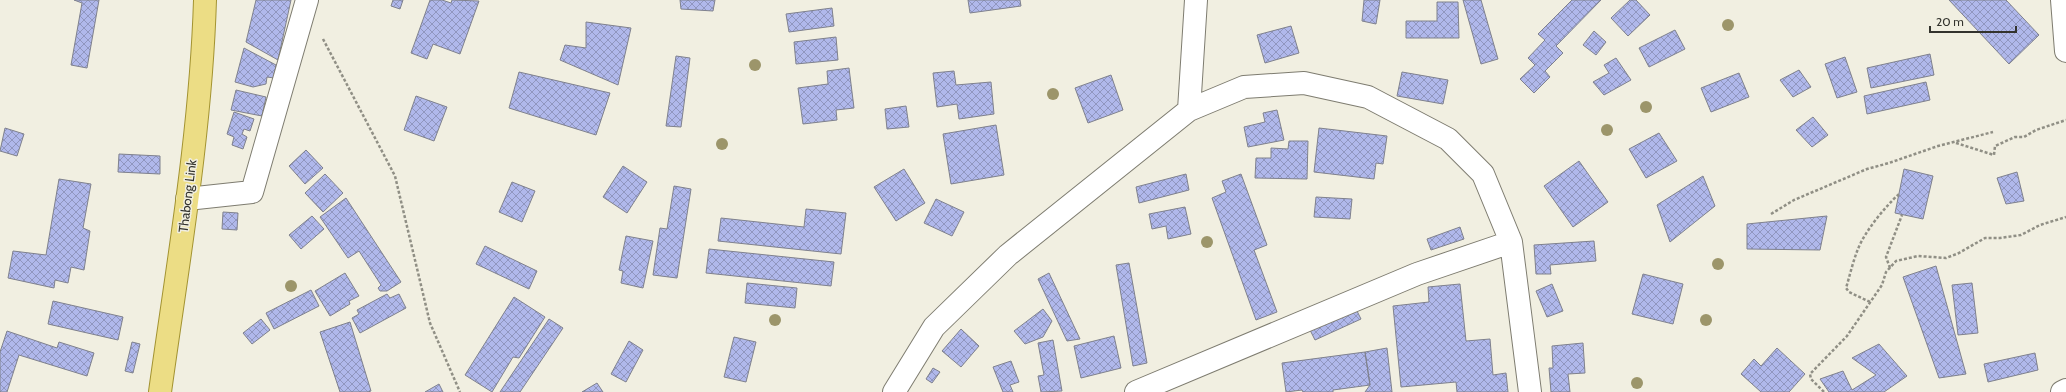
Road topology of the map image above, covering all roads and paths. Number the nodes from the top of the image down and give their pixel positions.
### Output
1 (205, 0) edge
2 (1196, 0) edge
3 (2062, 0) edge
4 (306, 3) edge
5 (2066, 51) edge
6 (1189, 110) junction
7 (2066, 120) edge
8 (1993, 132) dead end
9 (1954, 143) junction
10 (1899, 194) dead end
11 (187, 198) junction
12 (1771, 214) dead end
13 (1902, 215) dead end
14 (2066, 218) edge
15 (1511, 242) junction
16 (1890, 268) junction
17 (1870, 302) junction
18 (2066, 390) edge
19 (160, 392) edge
20 (460, 392) edge
21 (894, 392) edge
22 (1136, 392) edge
23 (1530, 392) edge
24 (1824, 392) edge
25 (2062, 392) edge

1 - 11 main road, Thabong Link
2 - 6 street
3 - 5 street
4 - 11 street
4 - 20 path
6 - 15 street
6 - 21 street
7 - 9 path
8 - 9 path
9 - 12 path
10 - 17 path
11 - 19 main road, Thabong Link
13 - 16 path
14 - 16 path
15 - 22 street
15 - 23 street
16 - 17 path
17 - 24 path
18 - 25 street

